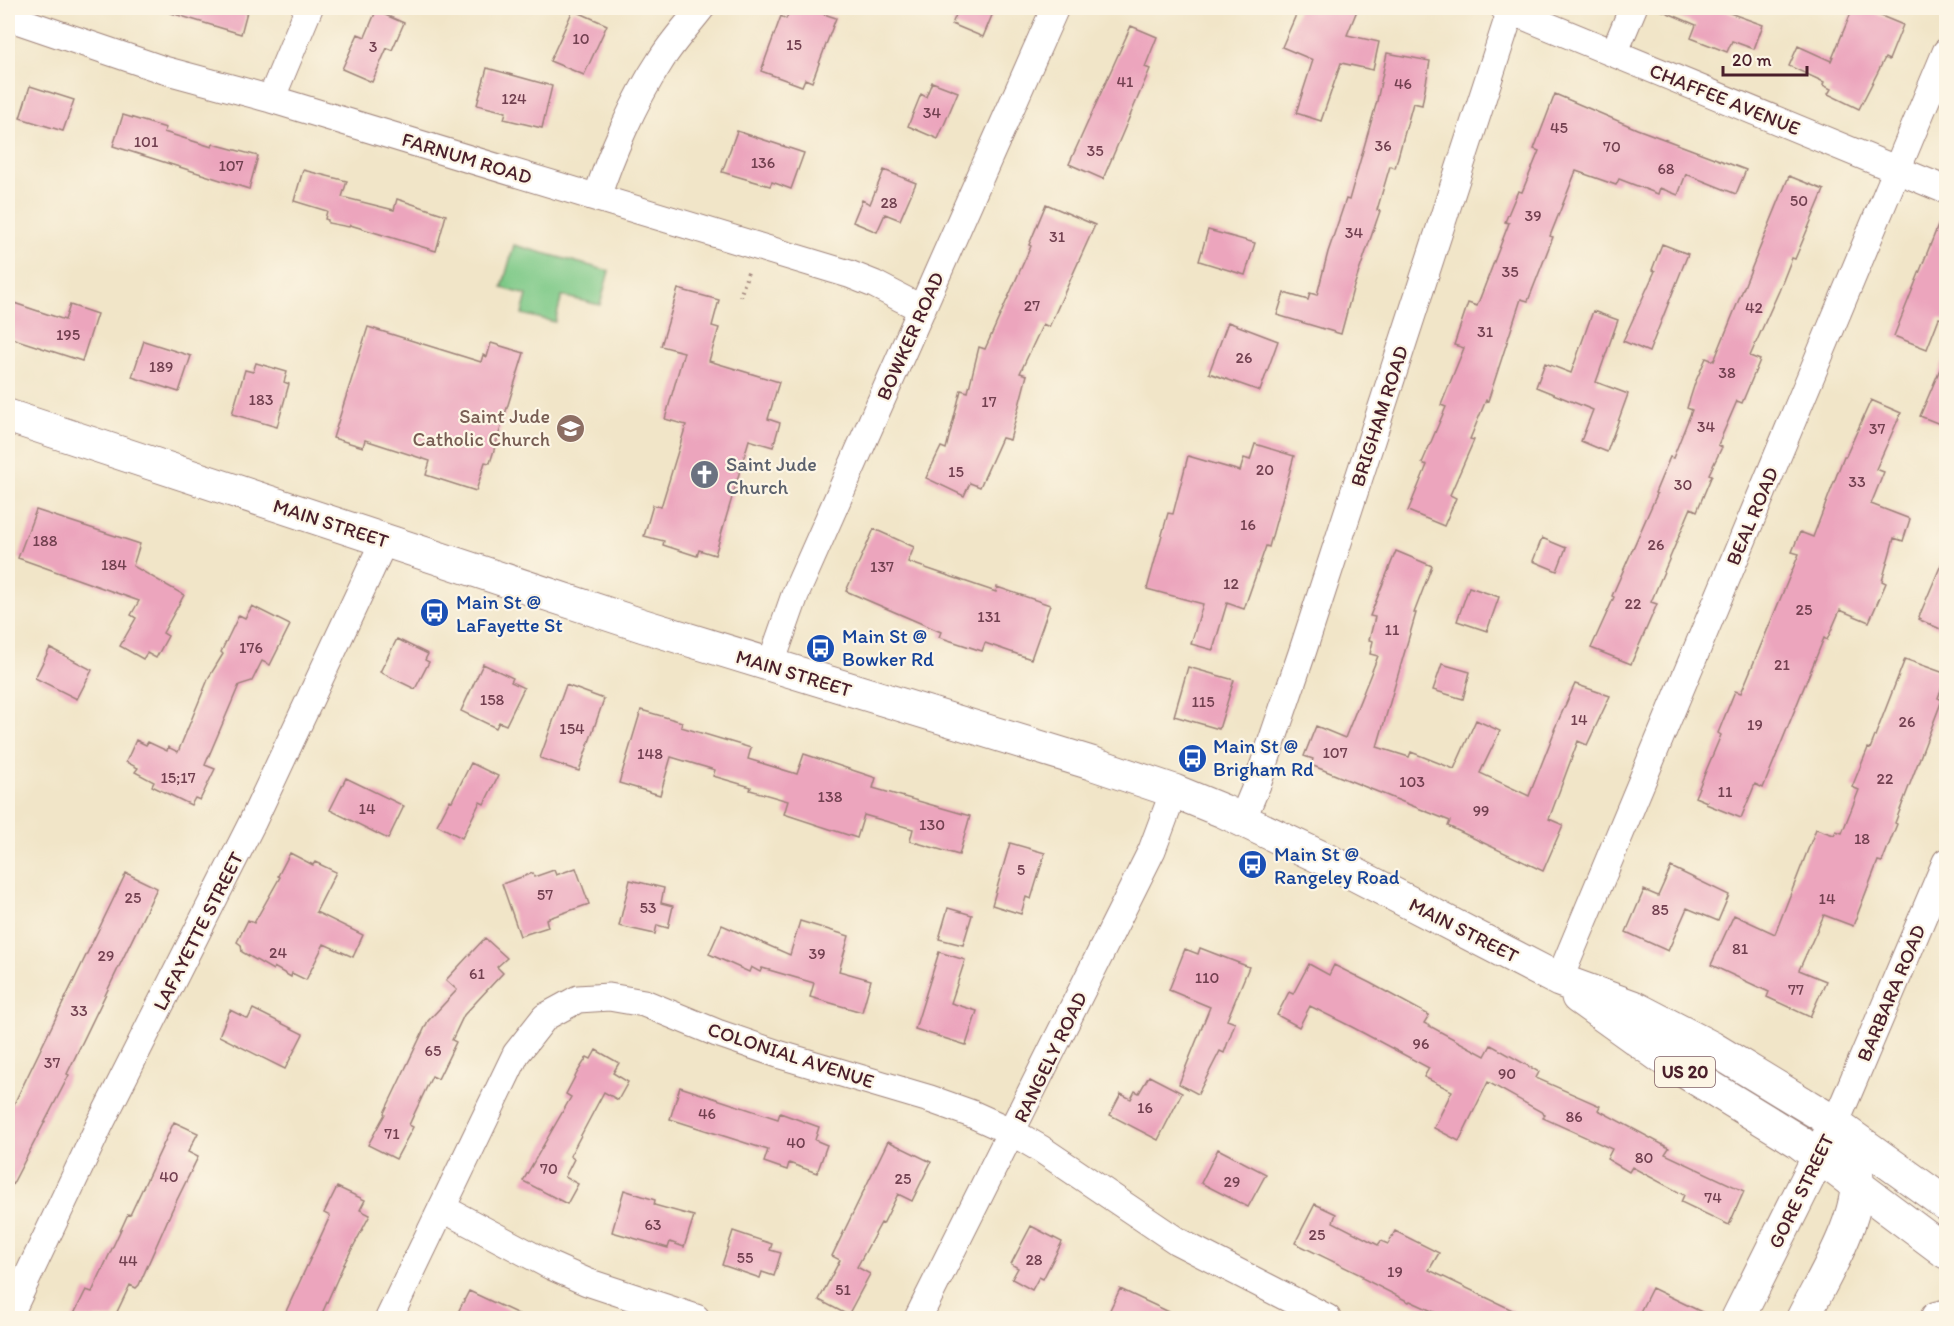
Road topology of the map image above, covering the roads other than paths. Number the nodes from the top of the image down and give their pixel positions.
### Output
1 (309, 8) edge
2 (701, 8) edge
3 (1055, 8) edge
4 (1633, 8) edge
5 (1507, 9) edge
6 (8, 17) edge
7 (1947, 52) edge
8 (1614, 53) junction
9 (271, 99) junction
10 (1897, 170) junction
11 (1947, 190) edge
12 (597, 197) junction
13 (922, 309) junction
14 (8, 416) edge
15 (384, 541) junction
16 (770, 666) junction
17 (1174, 791) junction
18 (1242, 820) junction
19 (1947, 862) edge
20 (1558, 980) junction
21 (1835, 1124) junction
22 (1012, 1132) junction
23 (1818, 1156) junction
24 (1857, 1185) junction
25 (1947, 1204) edge
26 (442, 1208) junction
27 (1947, 1252) edge
28 (1947, 1316) edge
29 (8, 1318) edge
30 (388, 1318) edge
31 (696, 1318) edge
32 (918, 1318) edge
33 (1328, 1318) edge
34 (1738, 1318) edge
35 (1803, 1318) edge
36 (1937, 1318) edge

1 - 9 street
2 - 12 street
3 - 13 street, BOWKER ROAD
4 - 8 street
5 - 8 street, CHAFFEE AVENUE
5 - 18 street, BRIGHAM ROAD
6 - 9 street, FARNUM ROAD
7 - 10 street, BEAL ROAD
8 - 10 street, CHAFFEE AVENUE
9 - 12 street, FARNUM ROAD
10 - 11 street, CHAFFEE AVENUE
10 - 20 street, BEAL ROAD
12 - 13 street, FARNUM ROAD
13 - 16 street, BOWKER ROAD
14 - 15 main road, MAIN STREET / US 20
15 - 16 main road, MAIN STREET / US 20
15 - 29 street, LAFAYETTE STREET
16 - 17 main road, MAIN STREET / US 20
17 - 18 main road, MAIN STREET / US 20
17 - 22 street, RANGELY ROAD
18 - 20 main road, MAIN STREET / US 20
19 - 21 street, BARBARA ROAD
20 - 21 main road, MAIN STREET / US 20
20 - 23 main road, MAIN STREET / US 20
21 - 23 main road, GORE STREET
21 - 24 main road, GORE STREET
21 - 25 main road, MAIN STREET / US 20
22 - 26 street, COLONIAL AVENUE
22 - 32 street, RANGELY ROAD
22 - 33 street, COLONIAL AVENUE
23 - 24 main road, MAIN STREET / US 20
23 - 34 main road, GORE STREET
24 - 27 main road, MAIN STREET / US 20
24 - 35 main road, GORE STREET
26 - 30 street, COLONIAL AVENUE
26 - 31 street
28 - 36 main road

